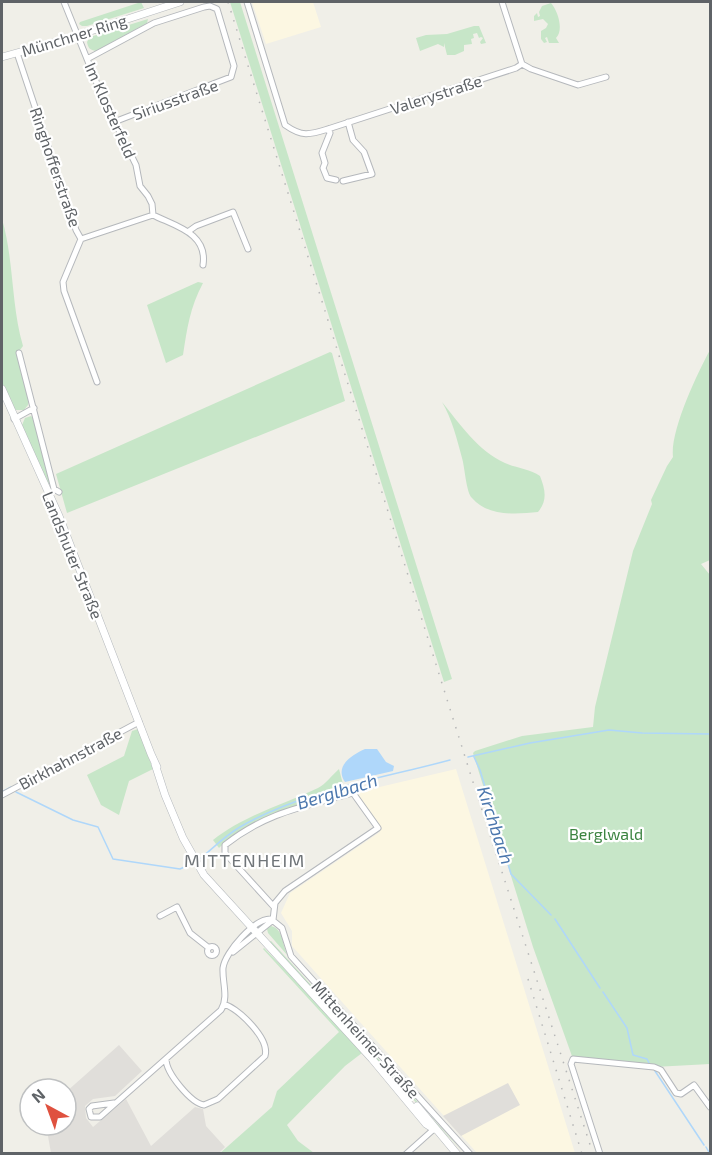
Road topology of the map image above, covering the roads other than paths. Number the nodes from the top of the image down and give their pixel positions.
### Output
1 (64, 2) edge
2 (180, 2) edge
3 (247, 2) edge
4 (502, 2) edge
5 (78, 35) junction
6 (17, 53) junction
7 (2, 57) edge
8 (87, 59) junction
9 (522, 64) junction
10 (606, 77) dead end
11 (114, 122) junction
12 (348, 122) junction
13 (328, 129) junction
14 (336, 180) dead end
15 (343, 181) dead end
16 (153, 214) junction
17 (189, 231) junction
18 (81, 239) junction
19 (248, 249) dead end
20 (203, 265) dead end
21 (19, 353) dead end
22 (97, 382) dead end
23 (2, 389) edge
24 (34, 408) junction
25 (14, 419) junction
26 (59, 492) dead end
27 (139, 722) junction
28 (2, 795) edge
29 (376, 817) dead end
30 (378, 828) junction
31 (274, 907) junction
32 (160, 916) dead end
33 (273, 920) junction
34 (254, 931) junction
35 (228, 955) junction
36 (224, 1004) junction
37 (166, 1059) junction
38 (114, 1103) dead end
39 (711, 1107) edge
40 (434, 1129) junction
41 (406, 1154) edge
42 (457, 1154) edge
43 (470, 1154) edge
44 (600, 1154) edge

1 - 5 street, Im Klosterfeld
2 - 5 main road, Münchner Ring
3 - 13 street, Valerystraße
4 - 9 street
5 - 6 main road, Münchner Ring
5 - 8 street, Im Klosterfeld
6 - 7 main road, Münchner Ring
6 - 18 street, Ringhofferstraße
8 - 11 street, Im Klosterfeld
8 - 11 street, Siriusstraße
9 - 10 street
9 - 12 street, Valerystraße
11 - 16 street, Im Klosterfeld
12 - 13 street, Valerystraße
12 - 15 street
13 - 14 street
16 - 17 street
16 - 18 street
17 - 19 street
17 - 20 street
18 - 22 street, Ringhofferstraße
21 - 24 street
23 - 25 main road, Landshuter Straße
24 - 25 street
24 - 26 street
25 - 27 main road, Landshuter Straße
27 - 28 street, Birkhahnstraße
27 - 34 main road
29 - 30 street
30 - 31 street
30 - 31 street
31 - 33 street
32 - 35 street
33 - 34 street
33 - 43 street, Mittenheimer Straße
34 - 35 street
34 - 40 main road, Mittenheimer Straße
35 - 36 street
36 - 37 street
36 - 37 street
37 - 38 street
39 - 44 street
40 - 41 street
40 - 42 main road, Mittenheimer Straße

